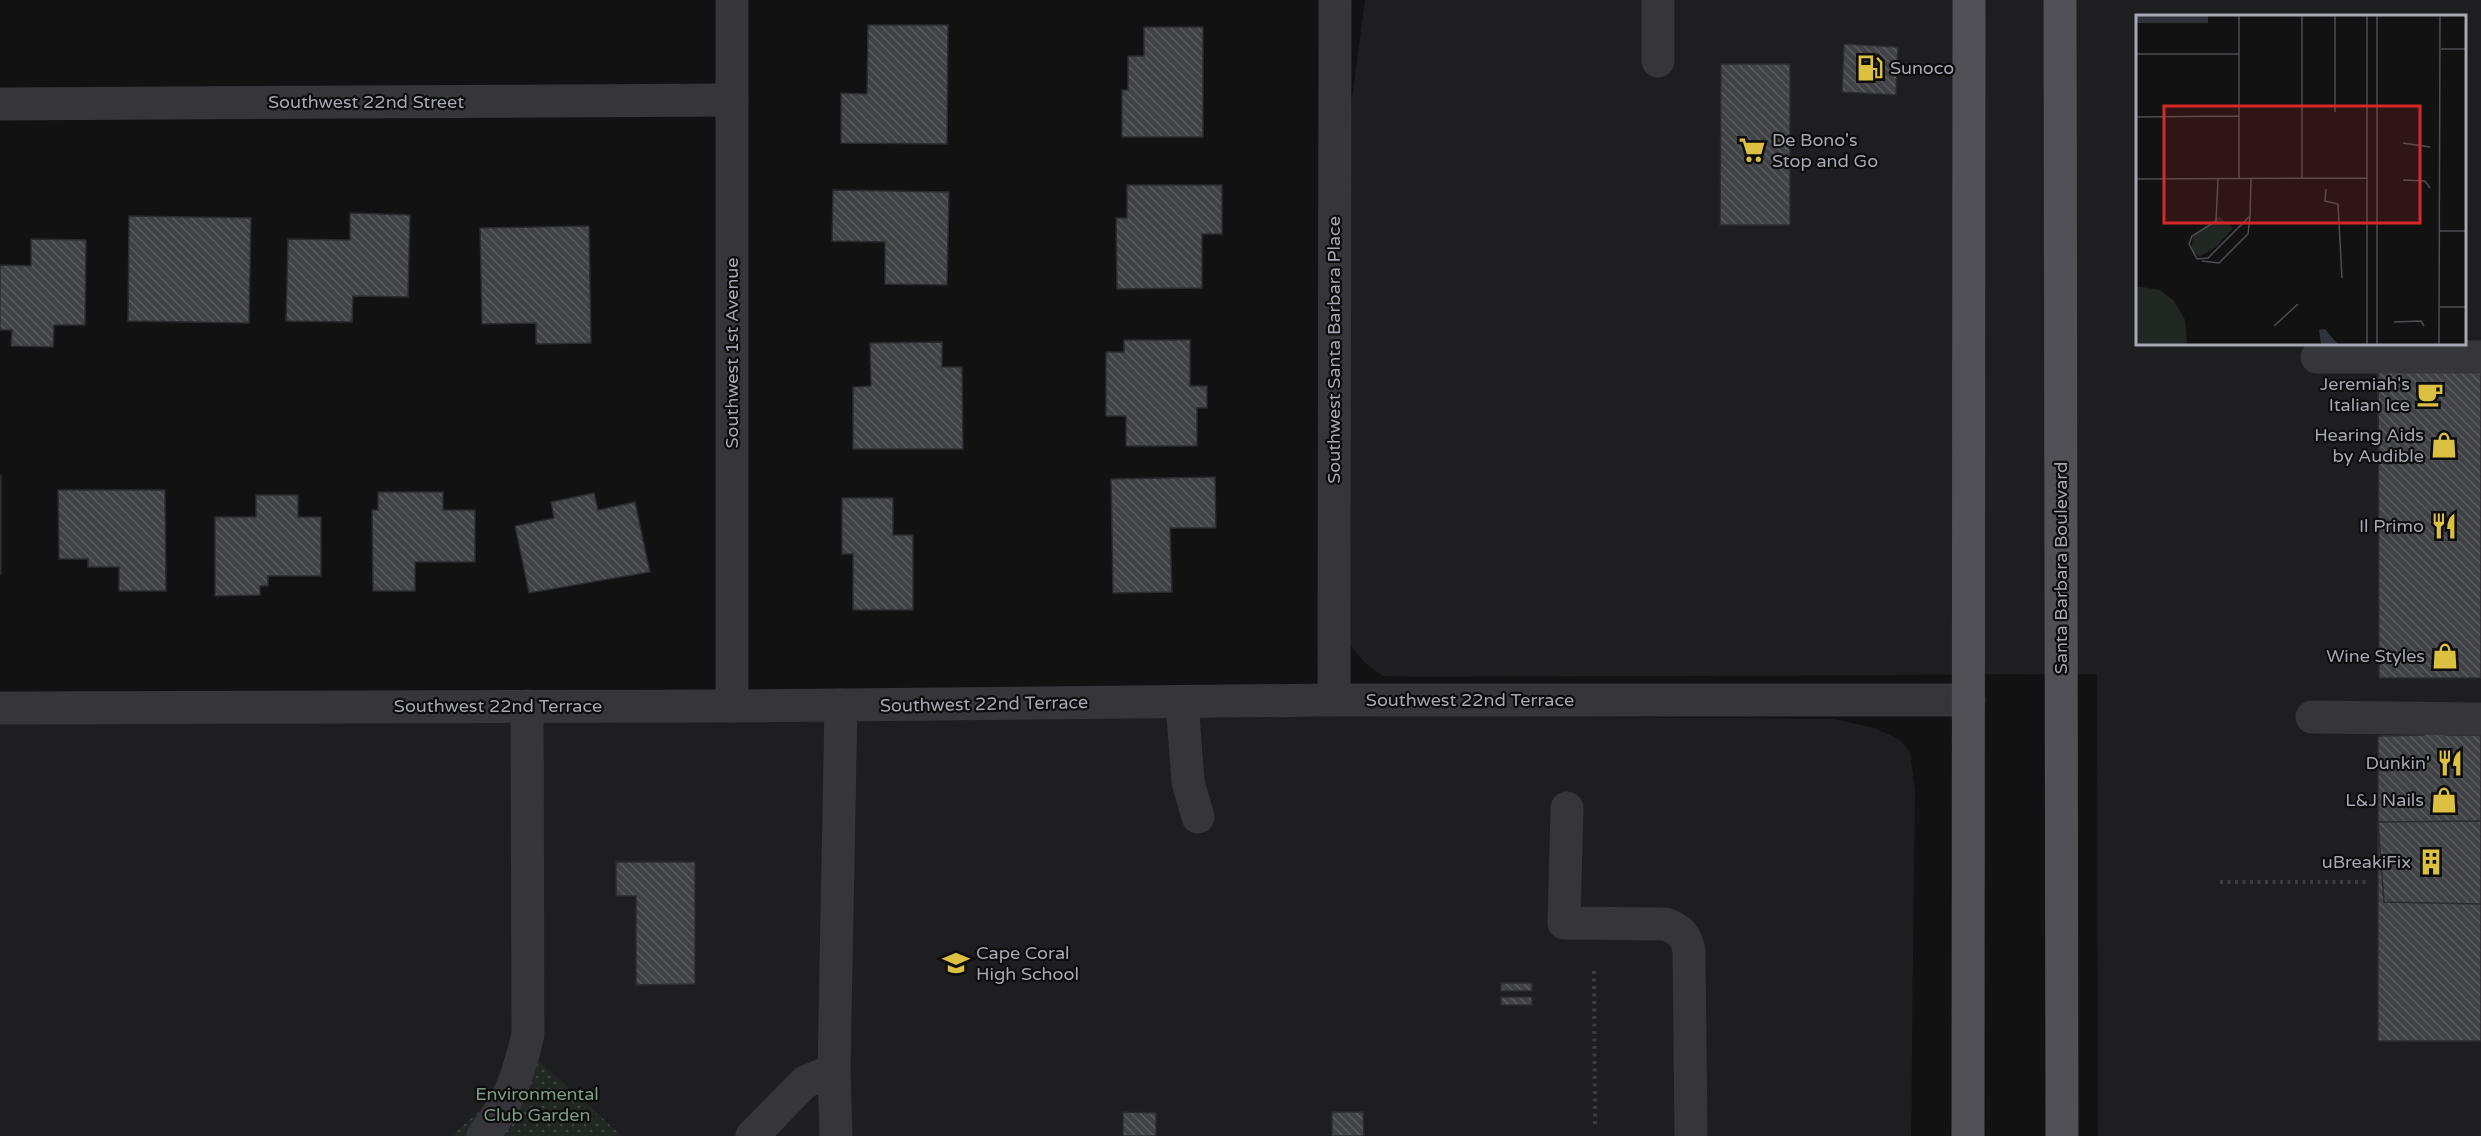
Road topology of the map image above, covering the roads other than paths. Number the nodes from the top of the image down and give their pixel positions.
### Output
1 (732, 0) edge
2 (1335, 0) edge
3 (1658, 0) edge
4 (1969, 0) edge
5 (2060, 0) edge
6 (1658, 61) dead end
7 (732, 100) junction
8 (0, 104) edge
9 (2317, 357) dead end
10 (2481, 357) edge
11 (1334, 700) junction
12 (1969, 700) junction
13 (1182, 702) junction
14 (841, 705) junction
15 (527, 706) junction
16 (732, 706) junction
17 (0, 708) edge
18 (2312, 717) dead end
19 (2481, 719) edge
20 (1567, 807) dead end
21 (1198, 817) dead end
22 (834, 1070) junction
23 (483, 1136) edge
24 (752, 1136) edge
25 (836, 1136) edge
26 (1691, 1136) edge
27 (1968, 1136) edge
28 (2062, 1136) edge

1 - 7 street, Southwest 1st Avenue
2 - 11 street, Southwest Santa Barbara Place
3 - 6 street
4 - 12 main road
5 - 28 main road, Santa Barbara Boulevard
7 - 8 street, Southwest 22nd Street
7 - 16 street, Southwest 1st Avenue
9 - 10 street
11 - 12 street, Southwest 22nd Terrace
11 - 13 street, Southwest 22nd Terrace
12 - 27 main road
13 - 14 street, Southwest 22nd Terrace
13 - 21 street
14 - 16 street, Southwest 22nd Terrace
14 - 22 street
15 - 16 street, Southwest 22nd Terrace
15 - 17 street, Southwest 22nd Terrace
15 - 23 street
18 - 19 street
20 - 26 street
22 - 24 street
22 - 25 street

